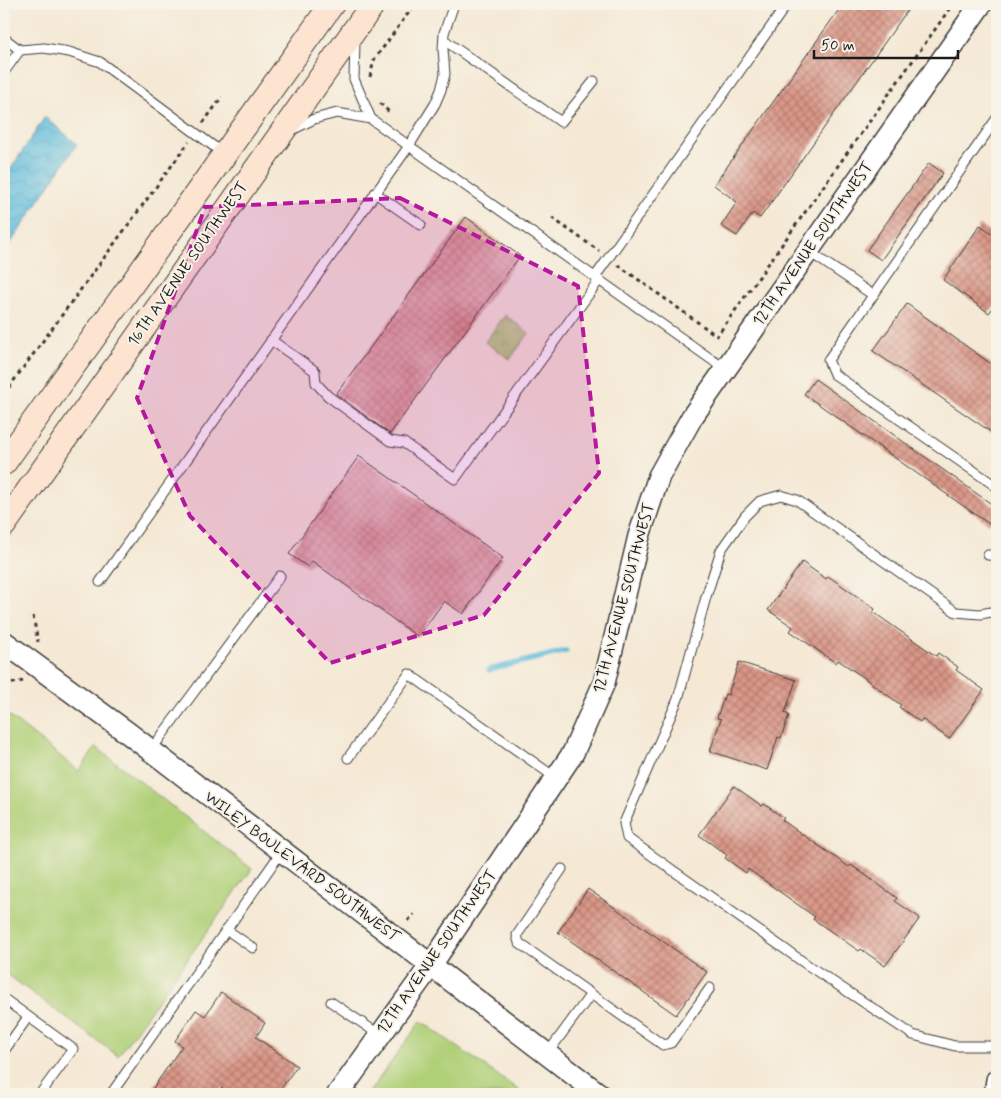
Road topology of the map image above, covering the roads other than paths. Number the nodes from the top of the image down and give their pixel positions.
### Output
1 (332, 4) edge
2 (373, 4) edge
3 (454, 4) edge
4 (786, 4) edge
5 (980, 4) edge
6 (356, 15) edge
7 (4, 38) edge
8 (444, 40) junction
9 (20, 50) junction
10 (4, 72) edge
11 (594, 81) dead end
12 (997, 118) edge
13 (371, 119) junction
14 (278, 137) junction
15 (409, 146) junction
16 (225, 155) junction
17 (375, 193) junction
18 (421, 225) dead end
19 (808, 251) junction
20 (597, 279) junction
21 (873, 295) junction
22 (271, 340) junction
23 (726, 369) junction
24 (4, 463) edge
25 (997, 487) edge
26 (4, 525) edge
27 (280, 576) dead end
28 (100, 582) dead end
29 (997, 611) edge
30 (4, 642) edge
31 (151, 751) junction
32 (348, 758) dead end
33 (556, 778) junction
34 (282, 851) junction
35 (562, 869) dead end
36 (227, 930) junction
37 (253, 948) dead end
38 (431, 965) junction
39 (710, 988) dead end
40 (591, 994) junction
41 (4, 999) edge
42 (331, 1002) dead end
43 (28, 1017) junction
44 (380, 1035) junction
45 (997, 1046) edge
46 (4, 1051) edge
47 (547, 1054) junction
48 (997, 1080) edge
49 (40, 1094) edge
50 (111, 1094) edge
51 (338, 1094) edge
52 (598, 1094) edge
53 (994, 1094) edge

1 - 16 main road, 16TH AVENUE SOUTHWEST
2 - 6 main road, 16TH AVENUE SOUTHWEST
3 - 8 lane
4 - 20 lane
5 - 19 street, 12TH AVENUE SOUTHWEST
6 - 13 lane
6 - 14 main road, 16TH AVENUE SOUTHWEST
7 - 9 lane
8 - 11 lane
8 - 15 lane
9 - 10 lane
9 - 16 lane
12 - 21 lane
13 - 14 lane
13 - 15 lane
14 - 26 main road, 16TH AVENUE SOUTHWEST
15 - 17 lane
15 - 20 lane
16 - 24 main road, 16TH AVENUE SOUTHWEST
17 - 18 lane
17 - 22 lane
19 - 21 lane
19 - 23 street, 12TH AVENUE SOUTHWEST
20 - 22 lane
20 - 23 lane
21 - 25 lane
22 - 28 lane
23 - 33 street, 12TH AVENUE SOUTHWEST
27 - 31 lane
29 - 45 lane
30 - 31 street, WILEY BOULEVARD SOUTHWEST
31 - 34 street, WILEY BOULEVARD SOUTHWEST
32 - 33 lane
33 - 38 street, 12TH AVENUE SOUTHWEST
34 - 36 lane
34 - 38 street, WILEY BOULEVARD SOUTHWEST
35 - 40 lane
36 - 37 lane
36 - 50 lane
38 - 44 street, 12TH AVENUE SOUTHWEST
38 - 47 street, WILEY BOULEVARD SOUTHWEST
39 - 40 lane
40 - 47 lane
41 - 43 lane
42 - 44 lane
43 - 46 lane
43 - 49 lane
44 - 51 street, 12TH AVENUE SOUTHWEST
47 - 52 street, WILEY BOULEVARD SOUTHWEST
48 - 53 street

